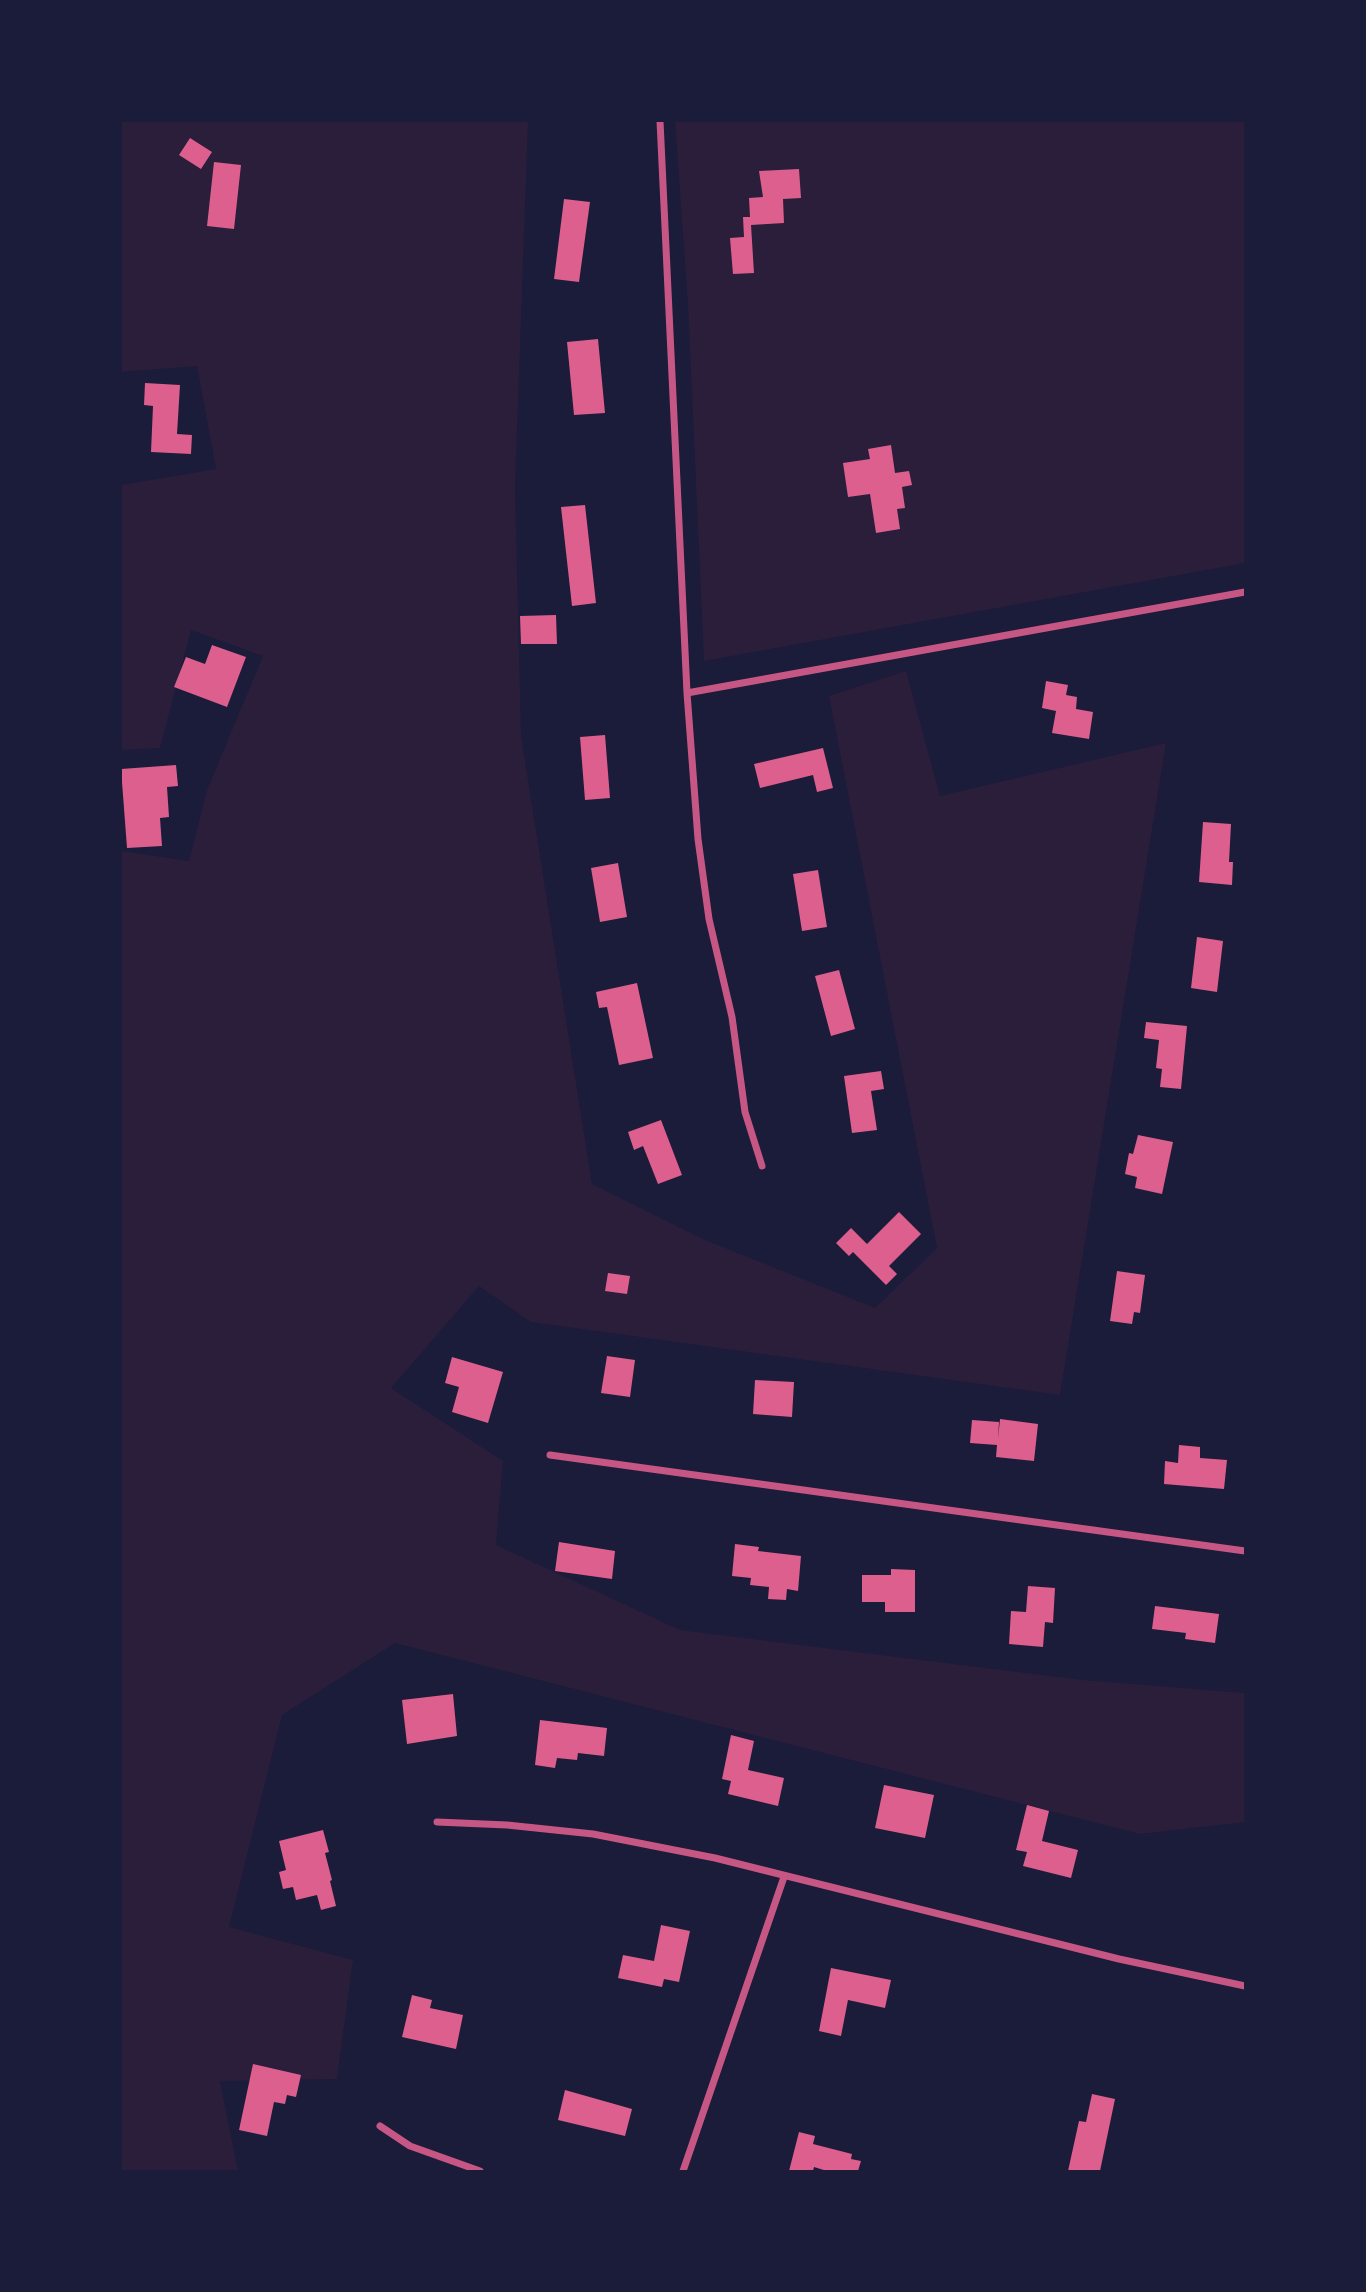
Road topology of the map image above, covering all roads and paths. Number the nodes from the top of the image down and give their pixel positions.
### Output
1 (660, 121) edge
2 (1245, 592) edge
3 (687, 693) junction
4 (762, 1166) dead end
5 (550, 1455) dead end
6 (1245, 1551) edge
7 (437, 1822) dead end
8 (784, 1877) junction
9 (1245, 1986) edge
10 (380, 2126) dead end
11 (480, 2171) edge
12 (683, 2171) edge

1 - 3 street
2 - 3 street
3 - 4 street
5 - 6 street
7 - 8 street
8 - 9 street
8 - 12 street
10 - 11 street

